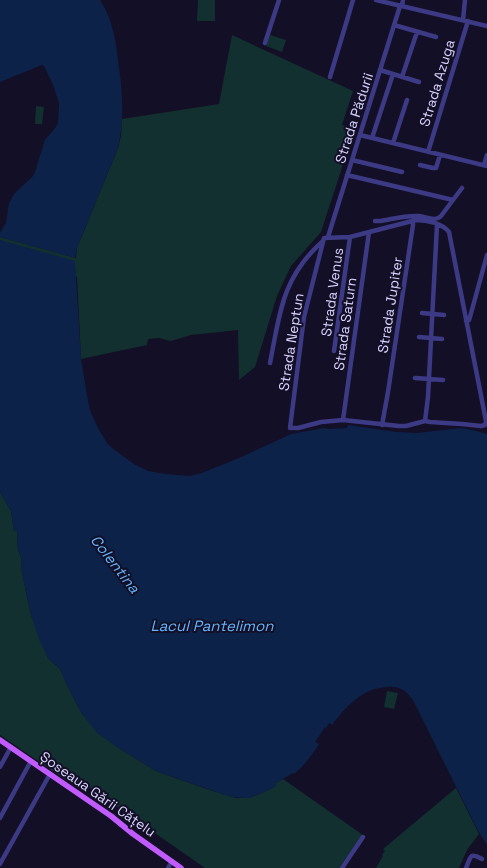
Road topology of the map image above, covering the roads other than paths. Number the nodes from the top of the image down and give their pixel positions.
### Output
1 (279, 0) edge
2 (353, 0) edge
3 (376, 0) edge
4 (403, 0) edge
5 (465, 0) edge
6 (401, 6) junction
7 (465, 21) junction
8 (394, 25) junction
9 (487, 26) edge
10 (417, 32) junction
11 (436, 37) dead end
12 (265, 43) dead end
13 (380, 70) junction
14 (393, 74) junction
15 (330, 77) dead end
16 (402, 77) junction
17 (419, 82) dead end
18 (407, 100) dead end
19 (360, 135) junction
20 (372, 138) junction
21 (393, 143) junction
22 (428, 152) junction
23 (440, 154) junction
24 (487, 155) edge
25 (352, 160) junction
26 (420, 165) dead end
27 (486, 165) edge
28 (402, 172) dead end
29 (347, 175) junction
30 (462, 188) dead end
31 (453, 200) junction
32 (413, 220) junction
33 (375, 221) dead end
34 (438, 225) junction
35 (369, 232) junction
36 (350, 237) junction
37 (325, 239) junction
38 (487, 255) edge
39 (422, 313) dead end
40 (433, 314) junction
41 (444, 315) dead end
42 (466, 322) junction
43 (419, 337) dead end
44 (431, 338) junction
45 (442, 339) dead end
46 (334, 351) dead end
47 (270, 363) dead end
48 (415, 378) dead end
49 (429, 379) junction
50 (443, 380) dead end
51 (485, 402) edge
52 (342, 420) junction
53 (425, 421) junction
54 (382, 425) junction
55 (0, 740) edge
56 (11, 747) junction
57 (31, 761) junction
58 (0, 767) edge
59 (50, 774) junction
60 (0, 818) edge
61 (363, 836) dead end
62 (482, 859) dead end
63 (172, 861) junction
64 (0, 864) edge
65 (168, 868) edge
66 (181, 868) edge
67 (342, 868) edge
68 (466, 868) edge

1 - 12 street
2 - 15 street
3 - 6 street
4 - 6 street, Strada Pădurii
5 - 7 street, Strada Azuga
6 - 7 street
6 - 8 street, Strada Pădurii
7 - 9 street
7 - 22 street, Strada Azuga
8 - 10 street
8 - 13 street, Strada Pădurii
10 - 11 street
10 - 16 street
13 - 14 street
13 - 19 street, Strada Pădurii
14 - 16 street
14 - 20 street
16 - 17 street
18 - 21 street
19 - 20 street
19 - 25 street, Strada Pădurii
20 - 21 street
21 - 22 street
22 - 23 street
23 - 26 street
23 - 27 street
24 - 27 street
25 - 28 street
25 - 29 street, Strada Pădurii
29 - 31 street
29 - 37 street, Strada Pădurii
30 - 31 street
31 - 33 street
32 - 34 street
32 - 35 street
32 - 54 street, Strada Jupiter
34 - 40 street
34 - 42 street
35 - 36 street
35 - 52 street, Strada Saturn
36 - 37 street
36 - 46 street, Strada Venus
37 - 47 street, Strada Pădurii
37 - 52 street, Strada Neptun
38 - 42 street
39 - 40 street
40 - 41 street
40 - 44 street
42 - 51 street
43 - 44 street
44 - 45 street
44 - 49 street
48 - 49 street
49 - 50 street
49 - 53 street
51 - 53 street
52 - 54 street
53 - 54 street
55 - 56 main road, Șoseaua Gării Cățelu
56 - 57 main road, Șoseaua Gării Cățelu
56 - 58 street
57 - 59 main road, Șoseaua Gării Cățelu
57 - 60 street
59 - 63 main road, Șoseaua Gării Cățelu
59 - 64 street
61 - 67 street
62 - 68 street
63 - 65 street
63 - 66 main road, Șoseaua Gării Cățelu

